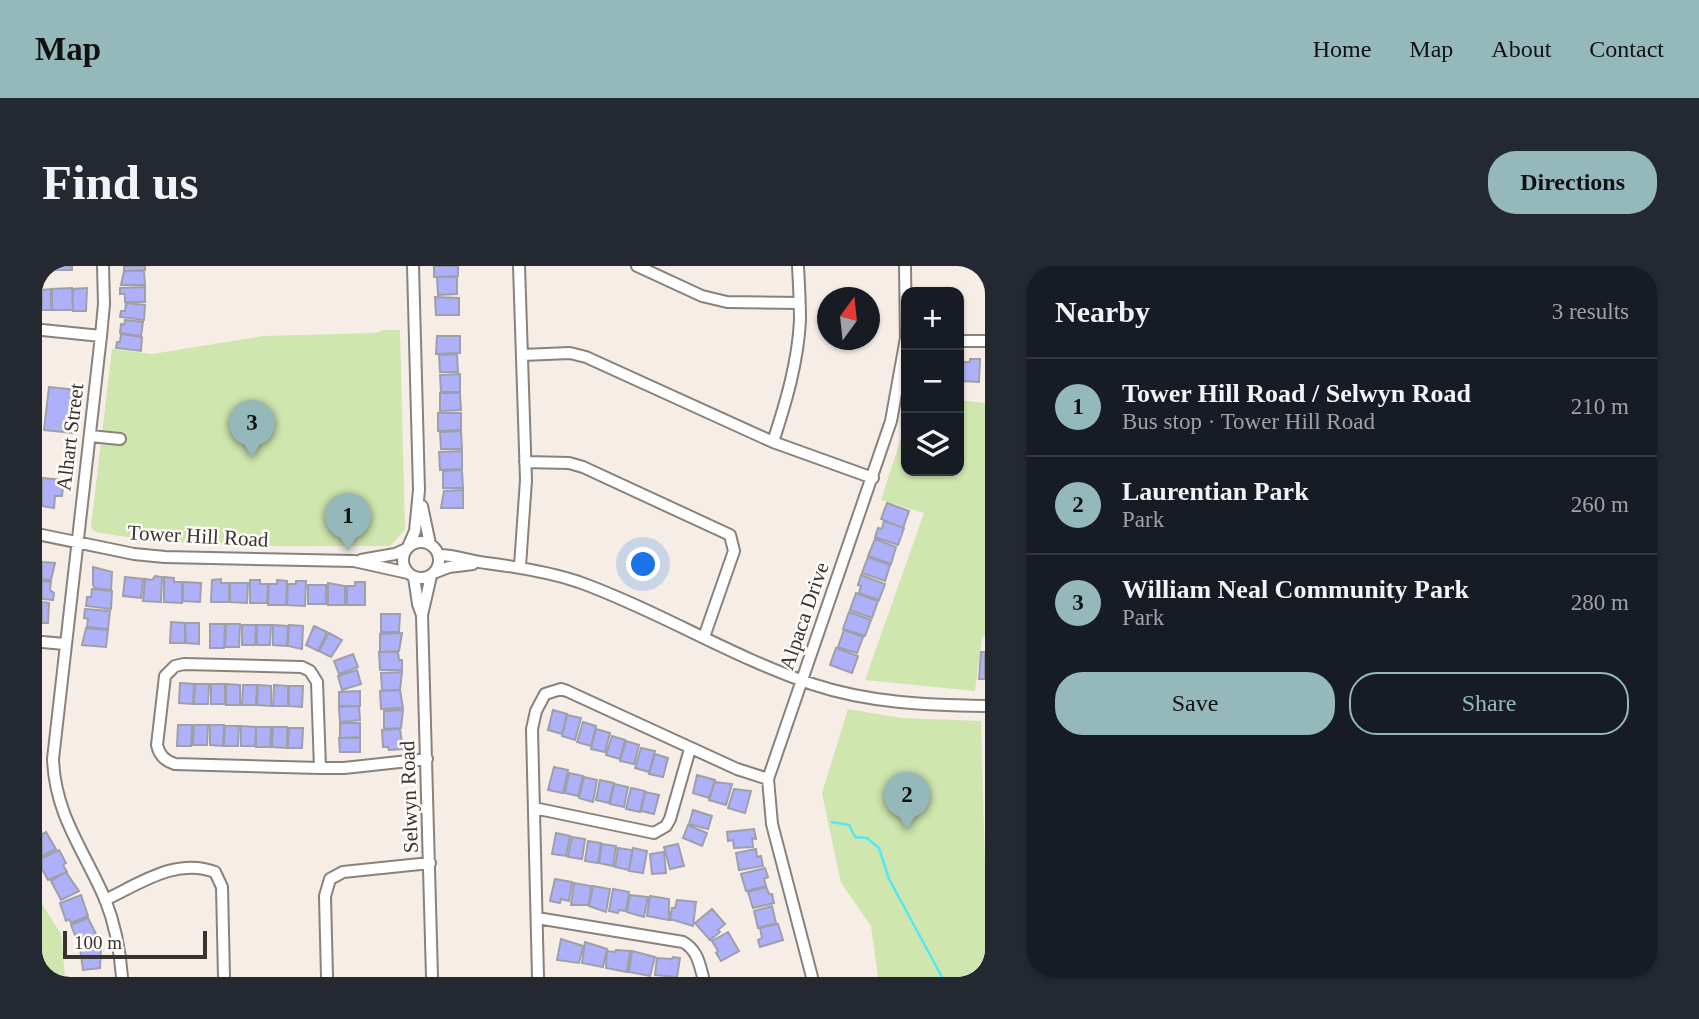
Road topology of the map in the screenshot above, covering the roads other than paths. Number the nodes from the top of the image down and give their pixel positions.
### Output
1 (103, 266) edge
2 (413, 266) edge
3 (519, 266) edge
4 (636, 266) edge
5 (798, 266) edge
6 (905, 266) edge
7 (905, 287) edge
8 (799, 303) junction
9 (42, 330) edge
10 (101, 336) junction
11 (964, 341) edge
12 (985, 341) edge
13 (904, 350) edge
14 (522, 355) junction
15 (90, 436) junction
16 (120, 439) dead end
17 (773, 442) junction
18 (525, 462) junction
19 (873, 478) junction
20 (419, 490) junction
21 (42, 535) edge
22 (76, 542) junction
23 (430, 544) junction
24 (407, 548) junction
25 (439, 555) junction
26 (354, 561) junction
27 (483, 563) junction
28 (520, 566) junction
29 (433, 574) junction
30 (411, 575) junction
31 (422, 615) junction
32 (704, 637) junction
33 (42, 642) edge
34 (65, 644) junction
35 (802, 680) junction
36 (985, 706) edge
37 (42, 743) edge
38 (54, 744) junction
39 (690, 749) junction
40 (427, 759) junction
41 (320, 768) junction
42 (768, 779) junction
43 (534, 808) junction
44 (430, 863) junction
45 (105, 900) junction
46 (537, 918) junction
47 (122, 977) edge
48 (224, 977) edge
49 (327, 977) edge
50 (432, 977) edge
51 (538, 977) edge
52 (703, 977) edge
53 (812, 977) edge

1 - 10 street, Alhart Street
2 - 20 street
3 - 14 street
4 - 8 street
5 - 8 street
6 - 7 street, Alpaca Drive
8 - 17 street
9 - 10 street
10 - 15 street, Alhart Street
11 - 12 street
13 - 19 street, Alpaca Drive
14 - 17 street
14 - 18 street
15 - 16 street
15 - 22 street, Alhart Street
17 - 19 street
18 - 28 street
18 - 32 street
19 - 35 street, Alpaca Drive
20 - 23 street
20 - 24 street
21 - 22 street, Tower Hill Road
22 - 26 street, Tower Hill Road
22 - 34 street, Alhart Street
23 - 24 street
23 - 25 street
24 - 26 street, Tower Hill Road
24 - 30 street
25 - 27 street
25 - 29 street
26 - 30 street, Tower Hill Road
27 - 28 street
27 - 29 street
28 - 32 street
29 - 30 street
29 - 31 street, Selwyn Road
30 - 31 street, Selwyn Road
31 - 40 street, Selwyn Road
32 - 35 street
33 - 34 street
34 - 38 street, Alhart Street
35 - 36 street
35 - 42 street, Alpaca Drive
37 - 38 street
38 - 45 street, Alhart Street
39 - 42 street
39 - 43 street
39 - 43 street
40 - 41 street
40 - 44 street, Selwyn Road
41 - 41 street
42 - 53 street, Alpaca Drive
43 - 46 street
44 - 49 street
44 - 50 street, Selwyn Road
45 - 47 street, Alhart Street
45 - 48 street
46 - 51 street
46 - 52 street

